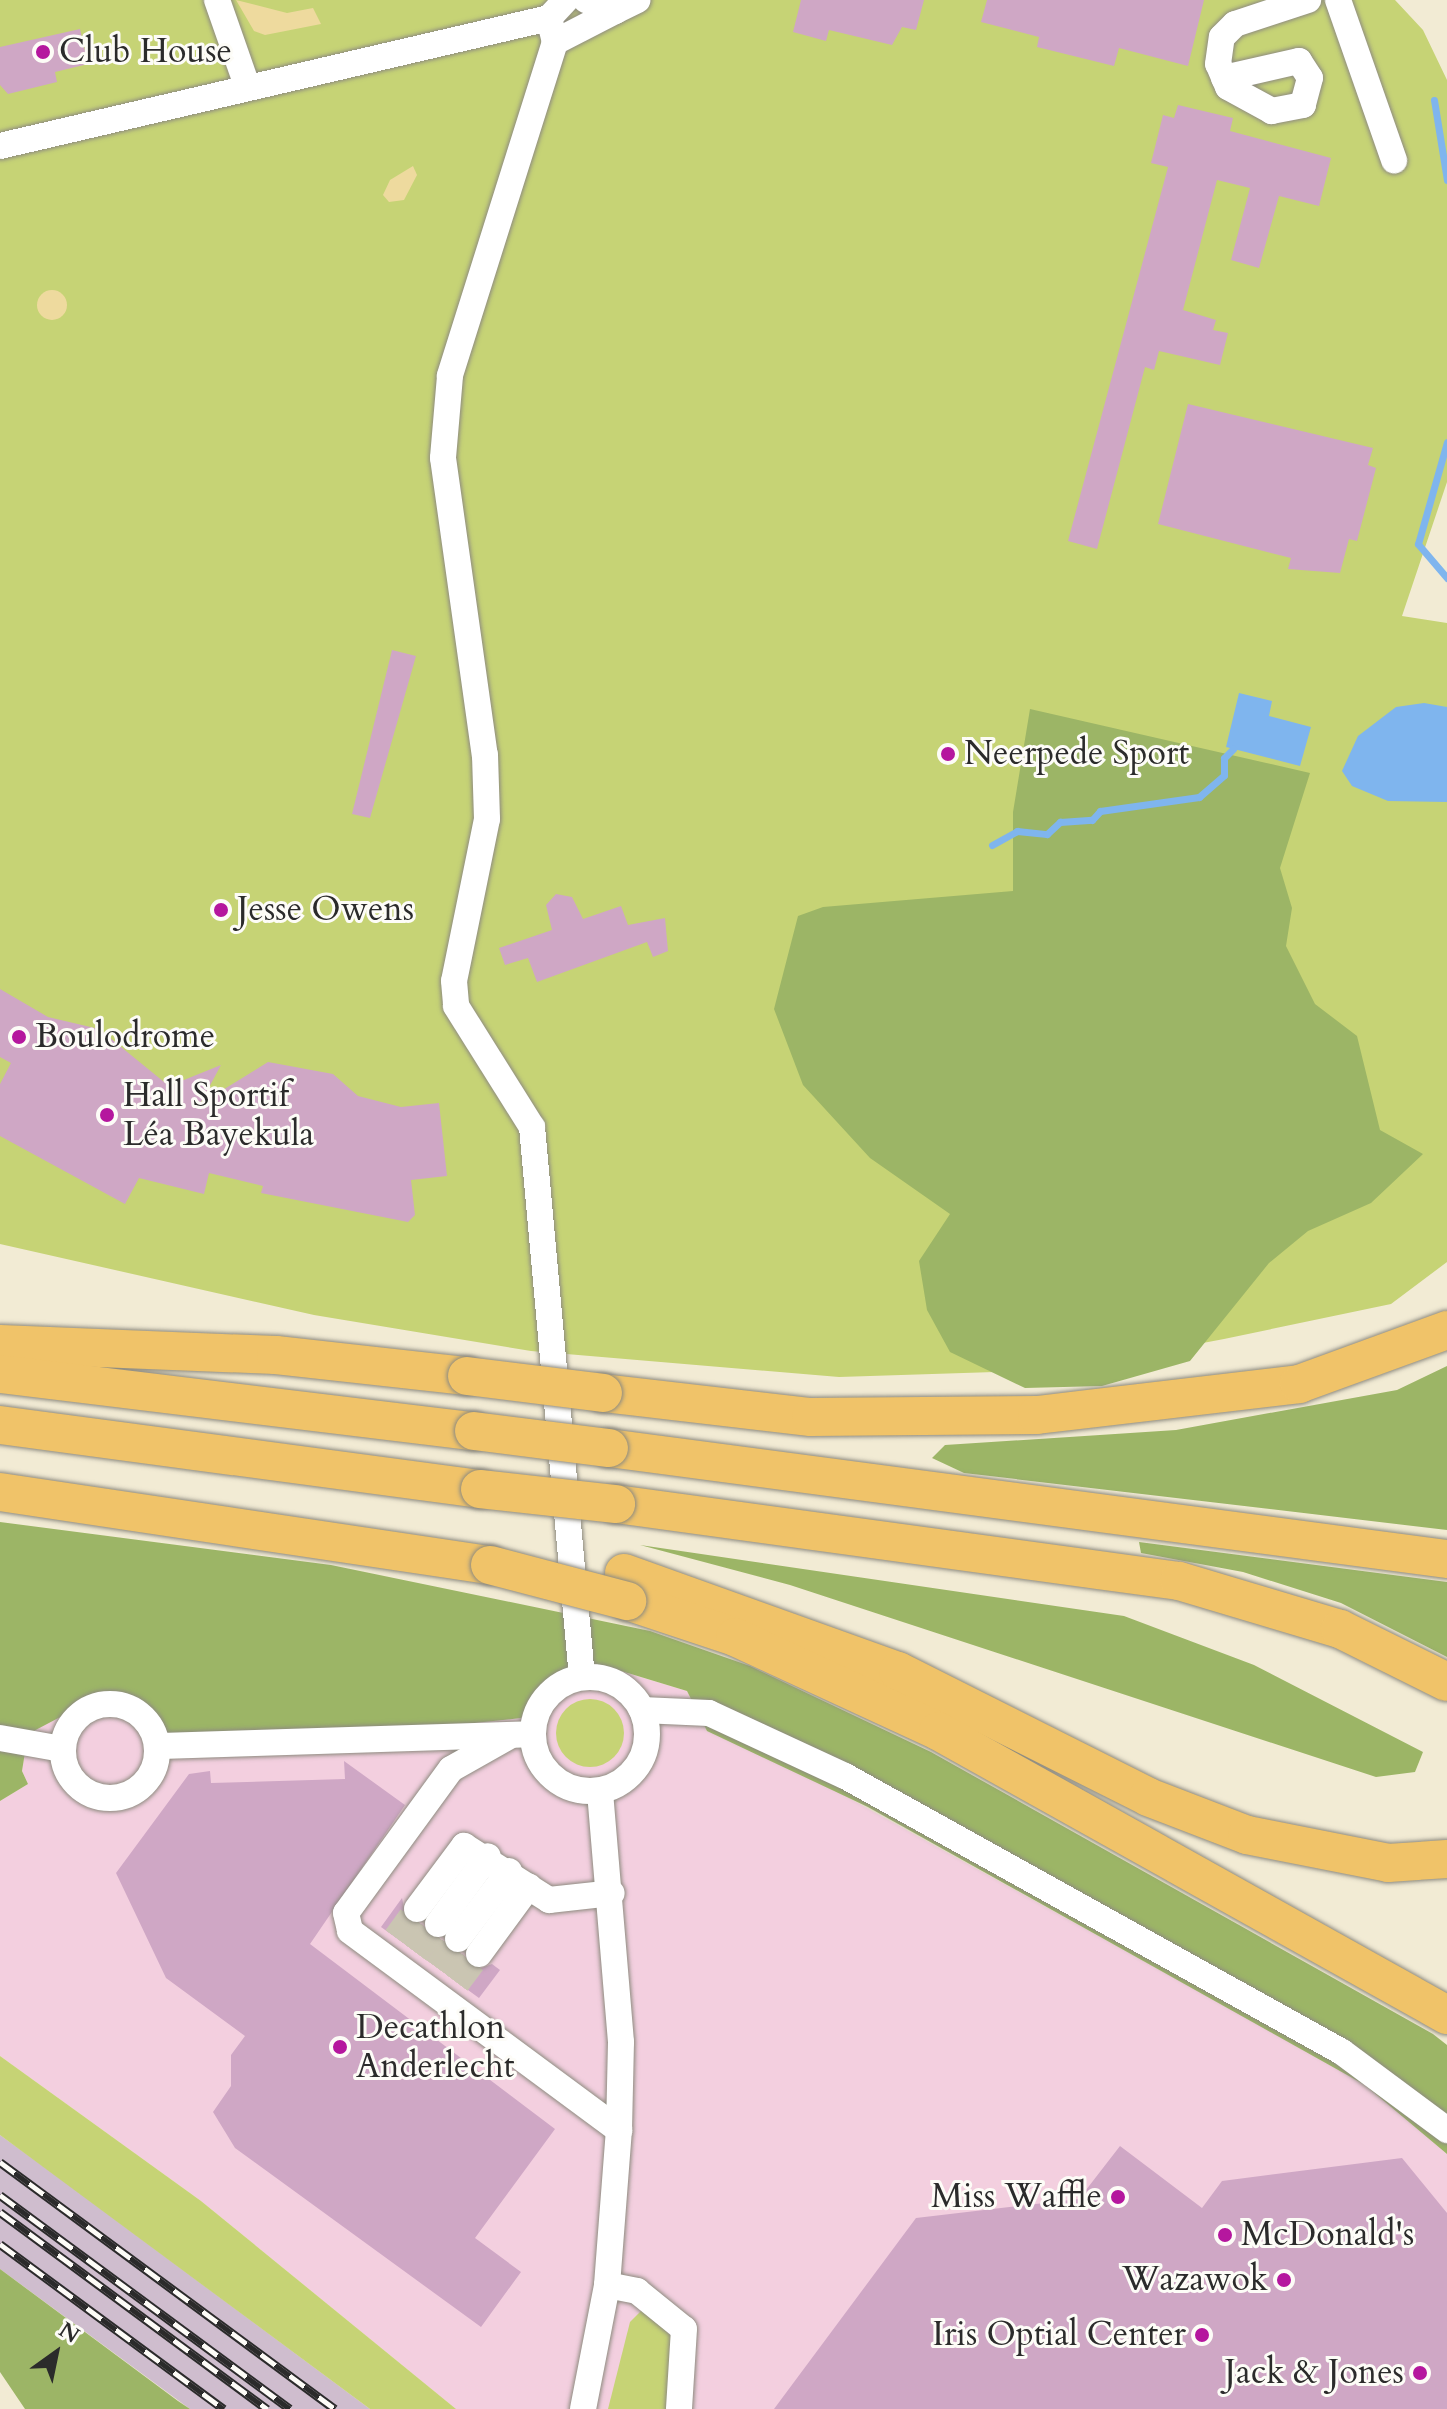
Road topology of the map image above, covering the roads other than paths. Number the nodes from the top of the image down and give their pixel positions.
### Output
1 (217, 0) edge
2 (586, 0) edge
3 (1308, 0) edge
4 (1338, 0) edge
5 (633, 3) edge
6 (557, 20) edge
7 (1224, 78) dead end
8 (246, 83) junction
9 (0, 146) edge
10 (1394, 160) dead end
11 (1447, 1330) edge
12 (0, 1344) edge
13 (0, 1374) edge
14 (0, 1425) edge
15 (0, 1474) edge
16 (0, 1492) edge
17 (488, 1553) junction
18 (1447, 1559) edge
19 (626, 1587) junction
20 (582, 1677) junction
21 (1447, 1682) edge
22 (642, 1710) junction
23 (520, 1736) junction
24 (0, 1738) edge
25 (158, 1746) junction
26 (62, 1749) junction
27 (600, 1791) junction
28 (1447, 1859) edge
29 (509, 1871) junction
30 (612, 1893) junction
31 (1447, 2015) edge
32 (619, 2130) junction
33 (1447, 2130) edge
34 (607, 2285) junction
35 (583, 2409) edge
36 (679, 2409) edge

1 - 8 street
2 - 5 street
3 - 7 street
4 - 10 street
5 - 6 street
6 - 8 street
6 - 20 street
8 - 9 street
11 - 12 highway, bridge
13 - 18 highway, bridge
14 - 21 highway, bridge
15 - 17 highway
16 - 17 highway
17 - 19 highway
19 - 28 highway
19 - 31 highway
20 - 22 street
20 - 23 street
22 - 27 street
22 - 33 street
23 - 25 street
23 - 27 street
23 - 32 street
24 - 26 street
25 - 26 street
25 - 26 street
27 - 30 street
29 - 29 street
29 - 30 street
30 - 32 street
32 - 34 street
34 - 35 street
34 - 36 street

